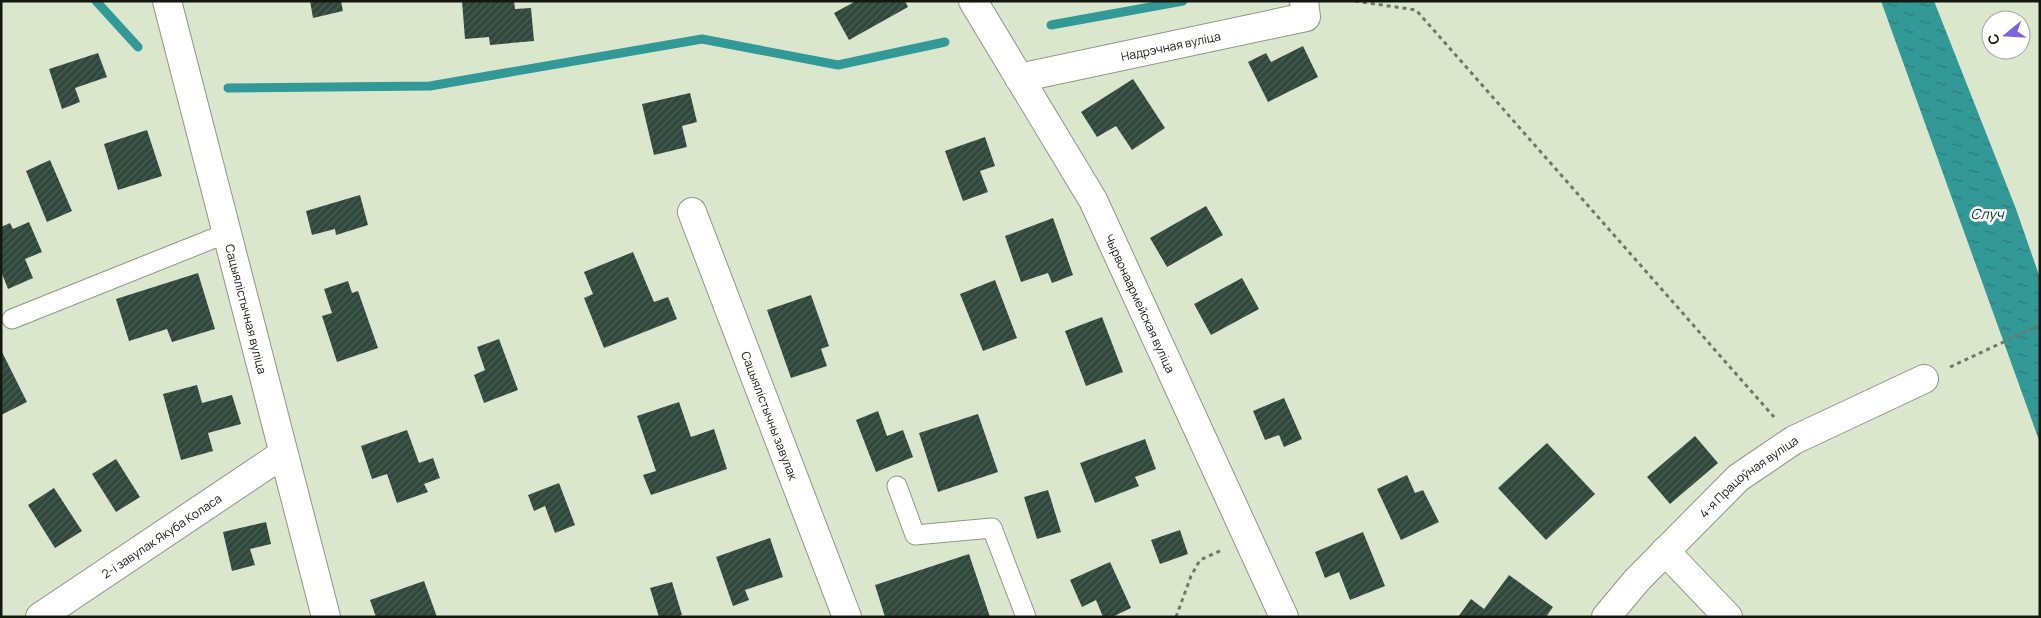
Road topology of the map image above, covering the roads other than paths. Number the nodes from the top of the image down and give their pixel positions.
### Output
1 (167, 1) edge
2 (974, 1) edge
3 (1304, 1) edge
4 (1018, 78) junction
5 (692, 212) dead end
6 (227, 233) junction
7 (12, 319) dead end
8 (1924, 379) road end
9 (283, 454) junction
10 (897, 486) dead end
11 (1665, 551) junction
12 (40, 617) edge
13 (326, 617) edge
14 (847, 617) edge
15 (1026, 617) edge
16 (1284, 617) edge
17 (1606, 617) edge
18 (1728, 617) edge

1 - 6 street, Сацыялістычная вуліца
2 - 4 street, Чырвонаармейская вуліца
3 - 4 street, Надрэчная вуліца
4 - 16 street, Чырвонаармейская вуліца
5 - 14 street, Сацыялістычны завулак
6 - 7 lane
6 - 9 street, Сацыялістычная вуліца
8 - 11 street, 4-я Працоўная вуліца
9 - 12 street, 2-і завулак Якуба Коласа
9 - 13 street, Сацыялістычная вуліца
10 - 15 lane
11 - 17 street, 4-я Працоўная вуліца
11 - 18 street

